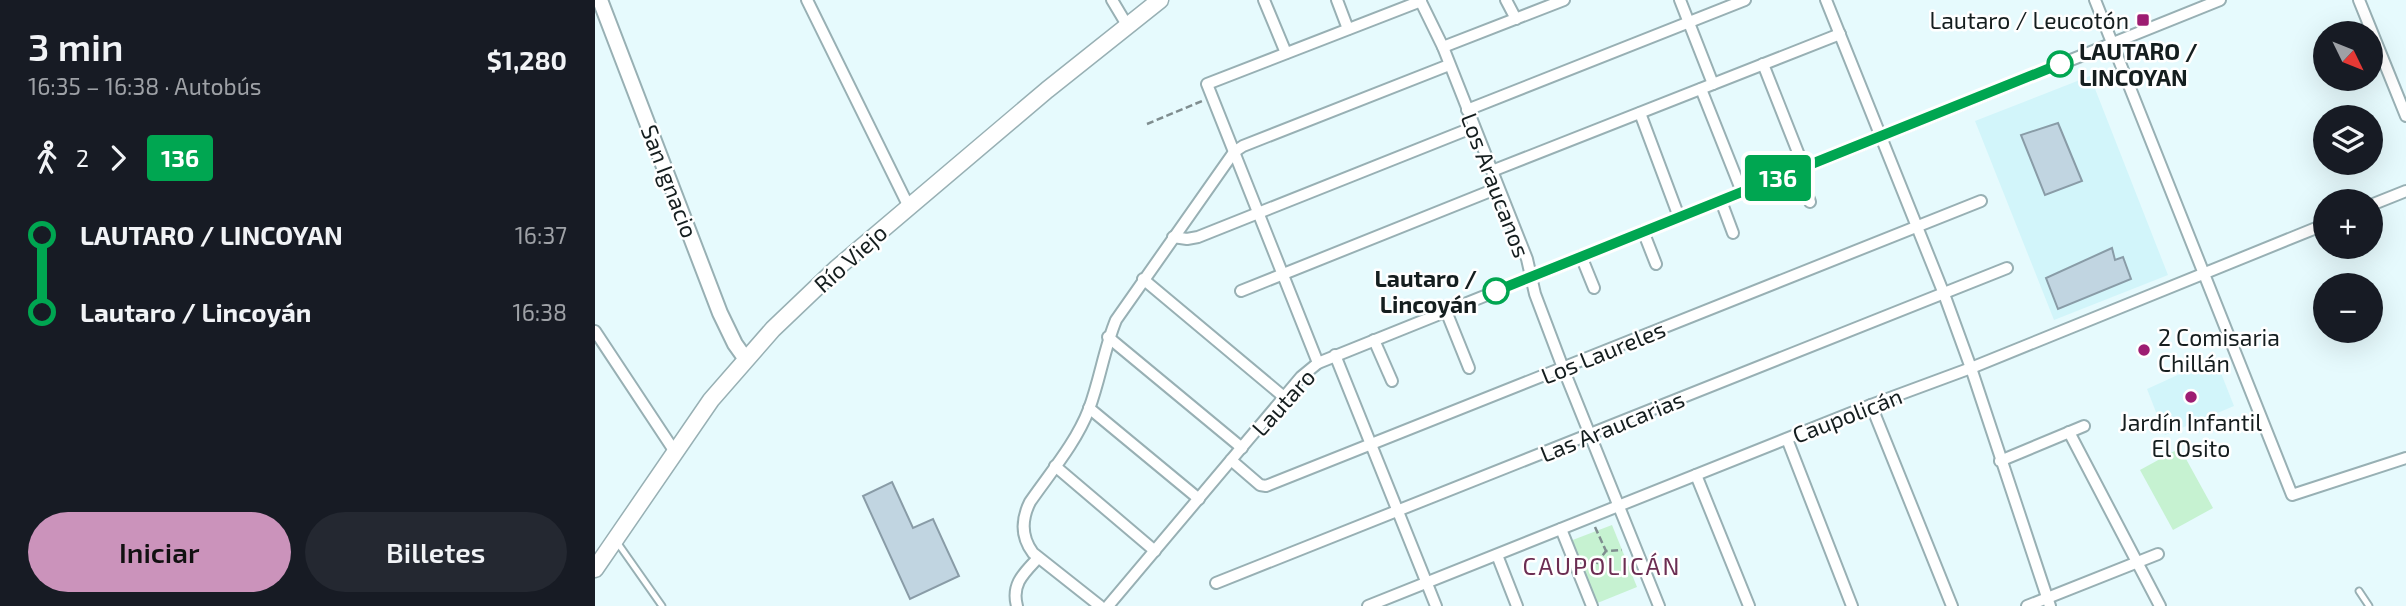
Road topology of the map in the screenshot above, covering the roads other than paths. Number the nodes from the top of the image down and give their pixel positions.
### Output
1 (600, 0) edge
2 (807, 0) edge
3 (1112, 0) edge
4 (1160, 0) edge
5 (1264, 0) edge
6 (1337, 0) edge
7 (1506, 0) edge
8 (1564, 0) edge
9 (1680, 0) edge
10 (1745, 0) edge
11 (1826, 0) edge
12 (2095, 0) edge
13 (2221, 0) edge
14 (2359, 0) edge
15 (1421, 1) edge
16 (1516, 19) junction
17 (1689, 22) junction
18 (1127, 25) junction
19 (1349, 29) junction
20 (1840, 34) junction
21 (2111, 44) junction
22 (1443, 47) junction
23 (1286, 53) junction
24 (1763, 64) junction
25 (1449, 65) junction
26 (1713, 84) junction
27 (1701, 89) junction
28 (1467, 110) junction
29 (1640, 113) junction
30 (2406, 116) edge
31 (1474, 127) junction
32 (1881, 136) junction
33 (1234, 152) junction
34 (1801, 168) junction
35 (1492, 171) junction
36 (1498, 188) junction
37 (2406, 191) edge
38 (1742, 192) junction
39 (2383, 200) edge
40 (1721, 201) junction
41 (1981, 201) dead end
42 (1810, 202) dead end
43 (909, 207) junction
44 (1258, 213) junction
45 (1679, 217) junction
46 (1917, 226) junction
47 (2313, 228) edge
48 (1643, 232) junction
49 (1733, 233) dead end
50 (1173, 237) junction
51 (1581, 256) junction
52 (1656, 264) dead end
53 (2007, 268) dead end
54 (2203, 273) junction
55 (1283, 275) junction
56 (1531, 277) junction
57 (1143, 279) junction
58 (1594, 288) dead end
59 (1241, 291) dead end
60 (1944, 294) junction
61 (1446, 311) junction
62 (595, 331) edge
63 (1108, 337) junction
64 (1374, 340) junction
65 (1335, 355) junction
66 (745, 358) junction
67 (1318, 363) junction
68 (1469, 368) dead end
69 (1563, 368) junction
70 (1971, 368) junction
71 (1392, 381) dead end
72 (1284, 397) junction
73 (1871, 405) junction
74 (1089, 408) junction
75 (2084, 426) dead end
76 (2069, 432) junction
77 (1590, 434) junction
78 (1787, 439) junction
79 (1371, 444) junction
80 (1242, 448) junction
81 (675, 452) junction
82 (2406, 458) edge
83 (1231, 460) junction
84 (2000, 461) junction
85 (1055, 466) junction
86 (1696, 475) junction
87 (1199, 499) junction
88 (1618, 506) junction
89 (1398, 511) junction
90 (1561, 529) junction
91 (615, 539) junction
92 (1155, 551) junction
93 (2158, 554) dead end
94 (1497, 555) junction
95 (1038, 558) junction
96 (2137, 562) junction
97 (595, 569) edge
98 (1216, 583) dead end
99 (1427, 583) junction
100 (2359, 590) dead end
101 (2049, 602) edge
102 (662, 606) edge
103 (1017, 606) edge
104 (1100, 606) edge
105 (1108, 606) edge
106 (1368, 606) edge
107 (1436, 606) edge
108 (1517, 606) edge
109 (1592, 606) edge
110 (1659, 606) edge
111 (1749, 606) edge
112 (1852, 606) edge
113 (1952, 606) edge
114 (2027, 606) edge
115 (2160, 606) edge
116 (2369, 606) edge

1 - 66 street, San Ignacio
2 - 43 street
3 - 18 street
4 - 18 main road, Río Viejo
5 - 23 street
6 - 19 street
7 - 16 street
8 - 16 street
9 - 17 street
10 - 17 street
11 - 20 street
12 - 21 street
13 - 21 street, Lautaro
14 - 30 street
15 - 19 street
15 - 22 street, Los Araucanos
16 - 22 street
17 - 26 street
17 - 28 street
18 - 43 main road, Río Viejo
19 - 23 street
20 - 24 street
20 - 32 street
21 - 32 street, Lautaro
21 - 54 street
22 - 25 street, Los Araucanos
23 - 33 street
24 - 26 street
24 - 34 street
25 - 28 street, Los Araucanos
25 - 33 street
26 - 27 street
27 - 29 street
27 - 38 street
28 - 31 street, Los Araucanos
29 - 35 street
29 - 45 street
31 - 35 street, Los Araucanos
31 - 44 street
32 - 34 street, Lautaro
32 - 46 street
33 - 44 street
33 - 50 street
34 - 38 street, Lautaro
34 - 42 street
35 - 36 street, Los Araucanos
36 - 55 street
36 - 56 street, Los Araucanos
37 - 39 street
38 - 40 street, Lautaro
40 - 45 street, Lautaro
40 - 49 street
41 - 46 street, Los Laureles
43 - 66 main road, Río Viejo
44 - 50 street
44 - 55 street
45 - 48 street, Lautaro
46 - 60 street
46 - 69 street, Los Laureles
47 - 54 street, Caupolicán
48 - 51 street, Lautaro
48 - 52 street
50 - 57 street
51 - 56 street, Lautaro
51 - 58 street
53 - 60 street, Las Araucarias
54 - 70 street, Caupolicán
54 - 82 street
55 - 59 street
55 - 67 street
56 - 61 street, Lautaro
56 - 69 street, Los Araucanos
57 - 63 street
57 - 72 street
60 - 70 street
60 - 77 street, Las Araucarias
61 - 64 street, Lautaro
61 - 68 street
62 - 81 street
63 - 74 street
63 - 80 street
64 - 65 street, Lautaro
64 - 71 street
65 - 67 street, Lautaro
65 - 79 street
66 - 81 main road, Río Viejo
67 - 72 street, Lautaro
69 - 77 street, Los Araucanos
69 - 79 street, Los Laureles
70 - 73 street, Caupolicán
70 - 84 street
72 - 80 street, Lautaro
73 - 78 street, Caupolicán
73 - 113 street
74 - 85 street
74 - 87 street
75 - 76 street
76 - 84 street
76 - 96 street
77 - 88 street, Los Araucanos
77 - 89 street, Las Araucarias
78 - 86 street, Caupolicán
78 - 112 street
79 - 83 street, Los Laureles
79 - 89 street
80 - 83 street, Lautaro
81 - 91 main road, Río Viejo
83 - 87 street, Lautaro
84 - 101 street
85 - 92 street
85 - 95 street
86 - 88 street, Caupolicán
86 - 111 street
87 - 92 street, Lautaro
88 - 90 street, Caupolicán
88 - 110 street, Los Araucanos
89 - 98 street, Las Araucarias
89 - 99 street
90 - 94 street, Caupolicán
90 - 109 street
91 - 97 main road, Río Viejo
91 - 102 lane
92 - 105 street, Lautaro
93 - 96 street
94 - 99 street, Caupolicán
94 - 108 street
95 - 103 street
95 - 104 street
96 - 101 street
96 - 115 street
99 - 106 street, Caupolicán
99 - 107 street
100 - 116 lane
101 - 114 street

